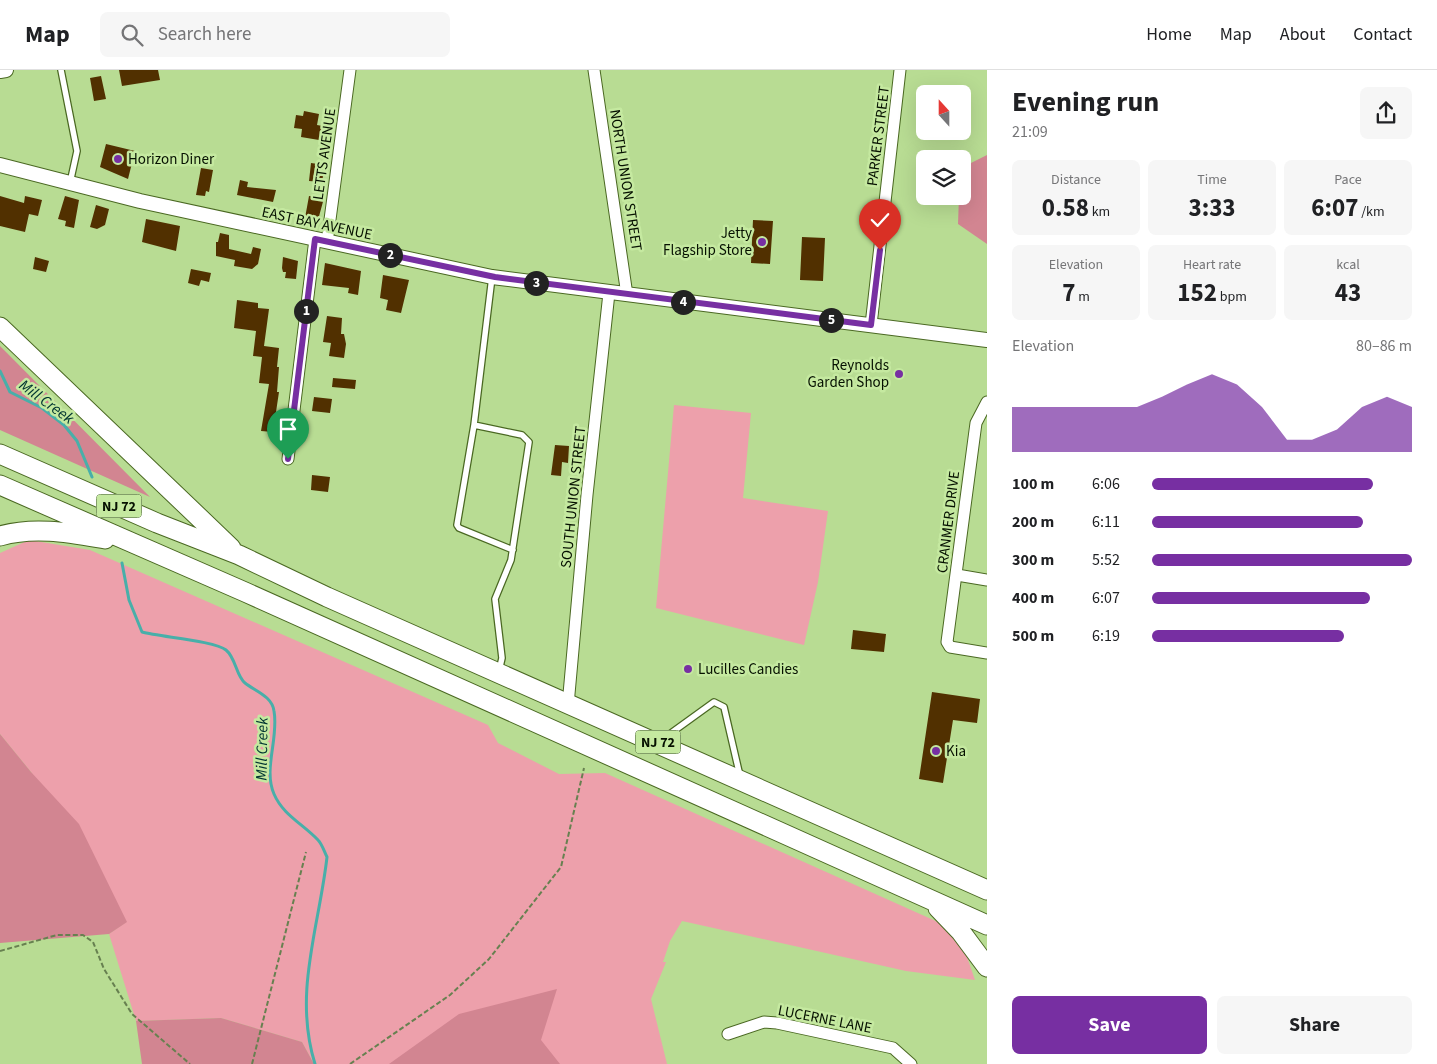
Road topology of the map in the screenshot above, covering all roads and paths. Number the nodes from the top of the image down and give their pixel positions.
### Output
1 (6, 70) edge
2 (62, 70) edge
3 (350, 70) edge
4 (594, 70) edge
5 (900, 70) edge
6 (0, 71) edge
7 (0, 165) edge
8 (70, 183) junction
9 (321, 240) junction
10 (492, 276) junction
11 (609, 293) junction
12 (627, 295) junction
13 (871, 325) junction
14 (0, 327) edge
15 (987, 340) edge
16 (987, 402) edge
17 (474, 425) junction
18 (0, 454) edge
19 (288, 459) dead end
20 (0, 485) edge
21 (0, 536) edge
22 (138, 545) junction
23 (513, 550) junction
24 (239, 555) junction
25 (957, 575) junction
26 (987, 580) edge
27 (987, 653) edge
28 (499, 673) junction
29 (568, 705) junction
30 (658, 742) junction
31 (584, 768) dead end
32 (741, 780) junction
33 (306, 852) dead end
34 (987, 890) edge
35 (927, 899) junction
36 (987, 925) edge
37 (0, 951) edge
38 (987, 967) edge
39 (728, 1034) dead end
40 (190, 1064) edge
41 (252, 1064) edge
42 (350, 1064) edge
43 (911, 1064) edge

1 - 6 street
2 - 8 lane
3 - 9 street, LETTS AVENUE
4 - 12 street, NORTH UNION STREET
5 - 13 street, PARKER STREET
7 - 8 street, EAST BAY AVENUE
8 - 9 street, EAST BAY AVENUE
9 - 10 street, EAST BAY AVENUE
9 - 19 street, LETTS AVENUE
10 - 11 street, EAST BAY AVENUE
10 - 17 lane
11 - 12 street, EAST BAY AVENUE
11 - 29 street, SOUTH UNION STREET
12 - 13 street, EAST BAY AVENUE
13 - 15 street, EAST BAY AVENUE
14 - 24 highway
16 - 25 street, CRANMER DRIVE
17 - 23 lane
17 - 23 lane
18 - 24 highway, NJ 72
20 - 22 highway, NJ 72
21 - 22 highway
22 - 35 highway, NJ 72
23 - 28 lane
24 - 28 highway, NJ 72
25 - 26 street
25 - 27 street, CRANMER DRIVE
28 - 29 highway, NJ 72
29 - 30 highway, NJ 72
30 - 32 highway, NJ 72
30 - 32 lane
31 - 42 path
32 - 34 highway, NJ 72
33 - 41 path
35 - 36 highway, NJ 72
35 - 38 highway
37 - 40 path
39 - 43 street, LUCERNE LANE

